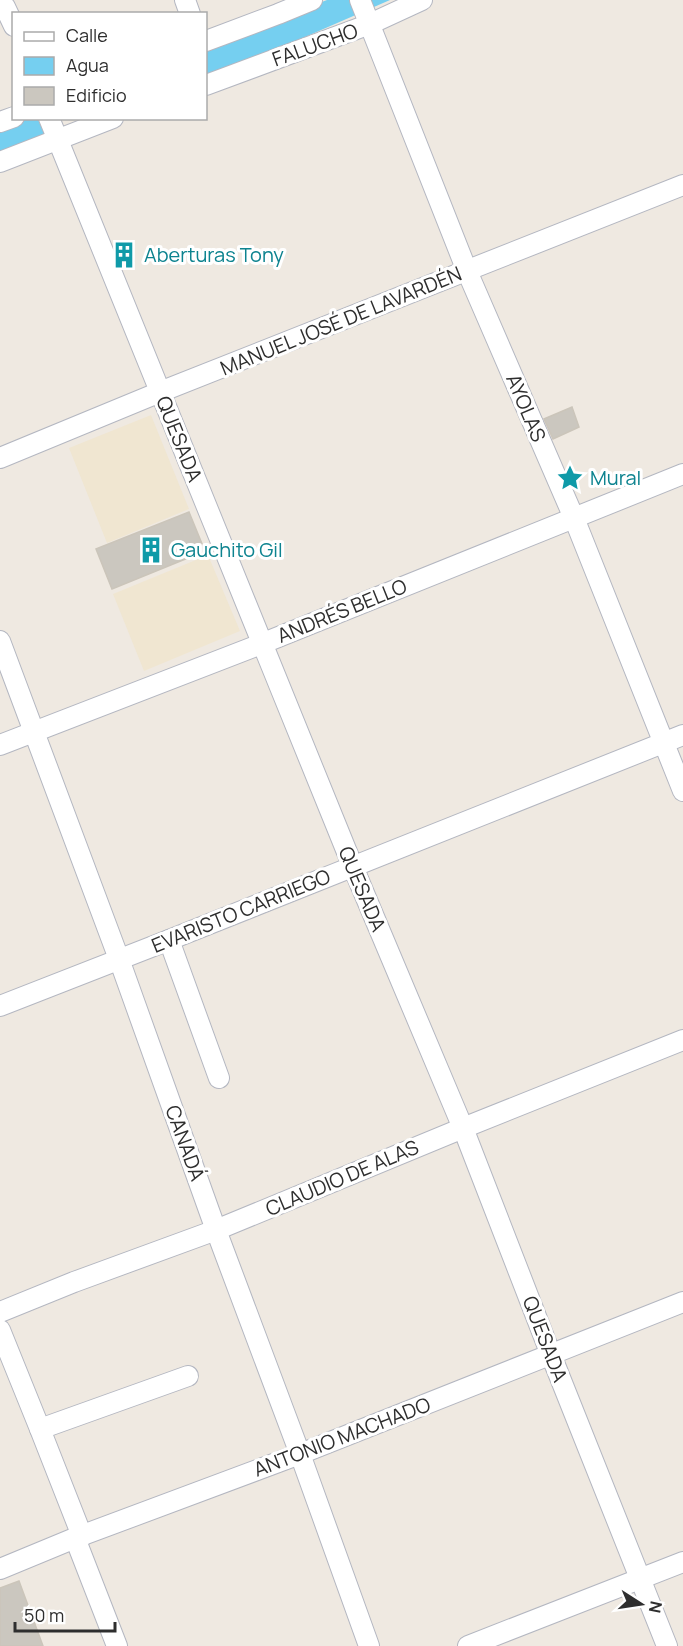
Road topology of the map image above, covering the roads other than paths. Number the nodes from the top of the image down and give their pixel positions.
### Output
1 (312, 0) edge
2 (360, 0) edge
3 (422, 0) edge
4 (0, 3) edge
5 (12, 22) edge
6 (368, 22) junction
7 (207, 41) edge
8 (207, 85) edge
9 (103, 120) edge
10 (54, 130) edge
11 (0, 162) edge
12 (683, 185) edge
13 (466, 271) junction
14 (160, 392) junction
15 (0, 458) edge
16 (683, 474) edge
17 (574, 518) junction
18 (0, 641) edge
19 (261, 644) junction
20 (33, 732) junction
21 (683, 735) edge
22 (664, 743) junction
23 (0, 745) edge
24 (683, 791) edge
25 (353, 867) junction
26 (169, 940) junction
27 (119, 959) junction
28 (0, 1006) edge
29 (683, 1040) edge
30 (219, 1078) dead end
31 (463, 1128) junction
32 (216, 1230) junction
33 (683, 1302) edge
34 (0, 1312) edge
35 (0, 1330) edge
36 (551, 1355) junction
37 (188, 1376) dead end
38 (40, 1429) junction
39 (300, 1454) junction
40 (78, 1537) junction
41 (683, 1562) edge
42 (0, 1569) edge
43 (640, 1579) junction
44 (117, 1646) edge
45 (369, 1646) edge
46 (468, 1646) edge
47 (667, 1646) edge

1 - 7 street
2 - 6 street, AYOLAS
3 - 6 street, FALUCHO
4 - 5 street
6 - 8 street, FALUCHO
6 - 13 street, AYOLAS
9 - 10 street
10 - 11 street
10 - 14 street, QUESADA
12 - 13 street, MANUEL JOSÉ DE LAVARDÉN
13 - 14 street, MANUEL JOSÉ DE LAVARDÉN
13 - 17 street, AYOLAS
14 - 15 street, MANUEL JOSÉ DE LAVARDÉN
14 - 19 street, QUESADA
16 - 17 street, ANDRÉS BELLO
17 - 19 street, ANDRÉS BELLO
17 - 22 street, AYOLAS
18 - 20 street, CANADÁ
19 - 20 street, ANDRÉS BELLO
19 - 25 street, QUESADA
20 - 23 street, ANDRÉS BELLO
20 - 27 street, CANADÁ
21 - 22 street, EVARISTO CARRIEGO
22 - 24 street, AYOLAS
22 - 25 street, EVARISTO CARRIEGO
25 - 26 street, EVARISTO CARRIEGO
25 - 31 street, QUESADA
26 - 27 street, EVARISTO CARRIEGO
26 - 30 street
27 - 28 street, EVARISTO CARRIEGO
27 - 32 street, CANADÁ
29 - 31 street, CLAUDIO DE ALAS
31 - 32 street, CLAUDIO DE ALAS
31 - 36 street, QUESADA
32 - 34 street, CLAUDIO DE ALAS
32 - 39 street, CANADÁ
33 - 36 street, ANTONIO MACHADO
35 - 38 street
36 - 39 street, ANTONIO MACHADO
36 - 43 street, QUESADA
37 - 38 street
38 - 40 street
39 - 40 street, ANTONIO MACHADO
39 - 45 street, CANADÁ
40 - 42 street, ANTONIO MACHADO
40 - 44 street
41 - 43 street
43 - 46 street
43 - 47 street, QUESADA

